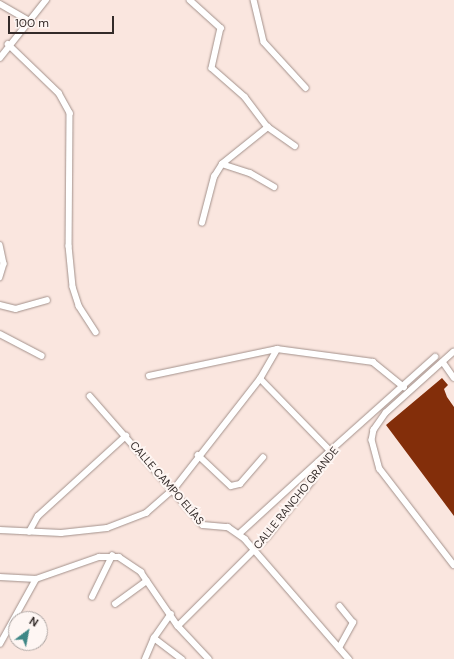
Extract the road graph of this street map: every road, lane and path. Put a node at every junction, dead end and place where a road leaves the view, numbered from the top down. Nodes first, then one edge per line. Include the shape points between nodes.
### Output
1 (46, 0) edge
2 (190, 0) edge
3 (254, 0) edge
4 (0, 4) edge
5 (28, 20) junction
6 (8, 44) junction
7 (0, 58) edge
8 (306, 88) dead end
9 (268, 127) junction
10 (295, 146) dead end
11 (222, 164) junction
12 (274, 187) dead end
13 (202, 223) dead end
14 (0, 245) edge
15 (0, 277) edge
16 (48, 300) dead end
17 (0, 305) edge
18 (96, 332) dead end
19 (0, 334) edge
20 (277, 349) junction
21 (454, 352) edge
22 (42, 356) dead end
23 (435, 357) dead end
24 (443, 362) junction
25 (149, 376) dead end
26 (454, 378) edge
27 (260, 379) junction
28 (404, 387) junction
29 (90, 396) dead end
30 (126, 436) junction
31 (330, 451) junction
32 (198, 455) junction
33 (263, 458) dead end
34 (174, 490) junction
35 (0, 530) edge
36 (29, 532) junction
37 (239, 534) junction
38 (254, 549) junction
39 (112, 556) junction
40 (454, 565) edge
41 (0, 577) edge
42 (36, 579) junction
43 (147, 581) junction
44 (92, 597) dead end
45 (115, 604) dead end
46 (340, 607) dead end
47 (171, 614) junction
48 (178, 626) junction
49 (154, 638) junction
50 (0, 644) edge
51 (339, 648) junction
52 (145, 659) edge
53 (182, 659) edge
54 (209, 659) edge
55 (349, 659) edge

1 - 5 street
2 - 9 street via 222,28 212,68 245,97
3 - 8 street via 264,42
4 - 5 street
5 - 6 street
6 - 7 street
6 - 18 street via 59,93 70,113 69,246 73,287 79,306
9 - 10 street
9 - 11 street
11 - 12 street via 250,173
11 - 13 street via 214,177
14 - 15 street via 4,264
16 - 17 street via 16,309
19 - 22 street
20 - 25 street
20 - 27 street
20 - 28 street via 373,362
21 - 24 street
23 - 28 street, CALLE RANCHO GRANDE
24 - 26 street
24 - 40 street via 386,413 374,430 372,440 380,469
27 - 31 street
27 - 32 street
28 - 31 street, CALLE RANCHO GRANDE
29 - 30 street, CALLE CAMPO ELÍAS
30 - 34 street, CALLE CAMPO ELÍAS
30 - 36 street via 38,516
31 - 37 street
31 - 38 street, CALLE RANCHO GRANDE via 312,480
32 - 33 street via 231,486 240,484
32 - 34 street
34 - 36 street via 146,513 107,528
34 - 37 street, CALLE CAMPO ELÍAS via 203,525 228,527
35 - 36 street
37 - 38 street, CALLE CAMPO ELÍAS
38 - 48 street, CALLE RANCHO GRANDE
38 - 51 street, CALLE CAMPO ELÍAS
39 - 42 street via 87,560
39 - 43 street via 126,560
39 - 44 street
41 - 42 street
42 - 50 street
43 - 45 street
43 - 47 street
46 - 51 street via 353,623
47 - 48 street
47 - 49 street
48 - 54 street
49 - 52 street
49 - 53 street
51 - 55 street, CALLE CAMPO ELÍAS

